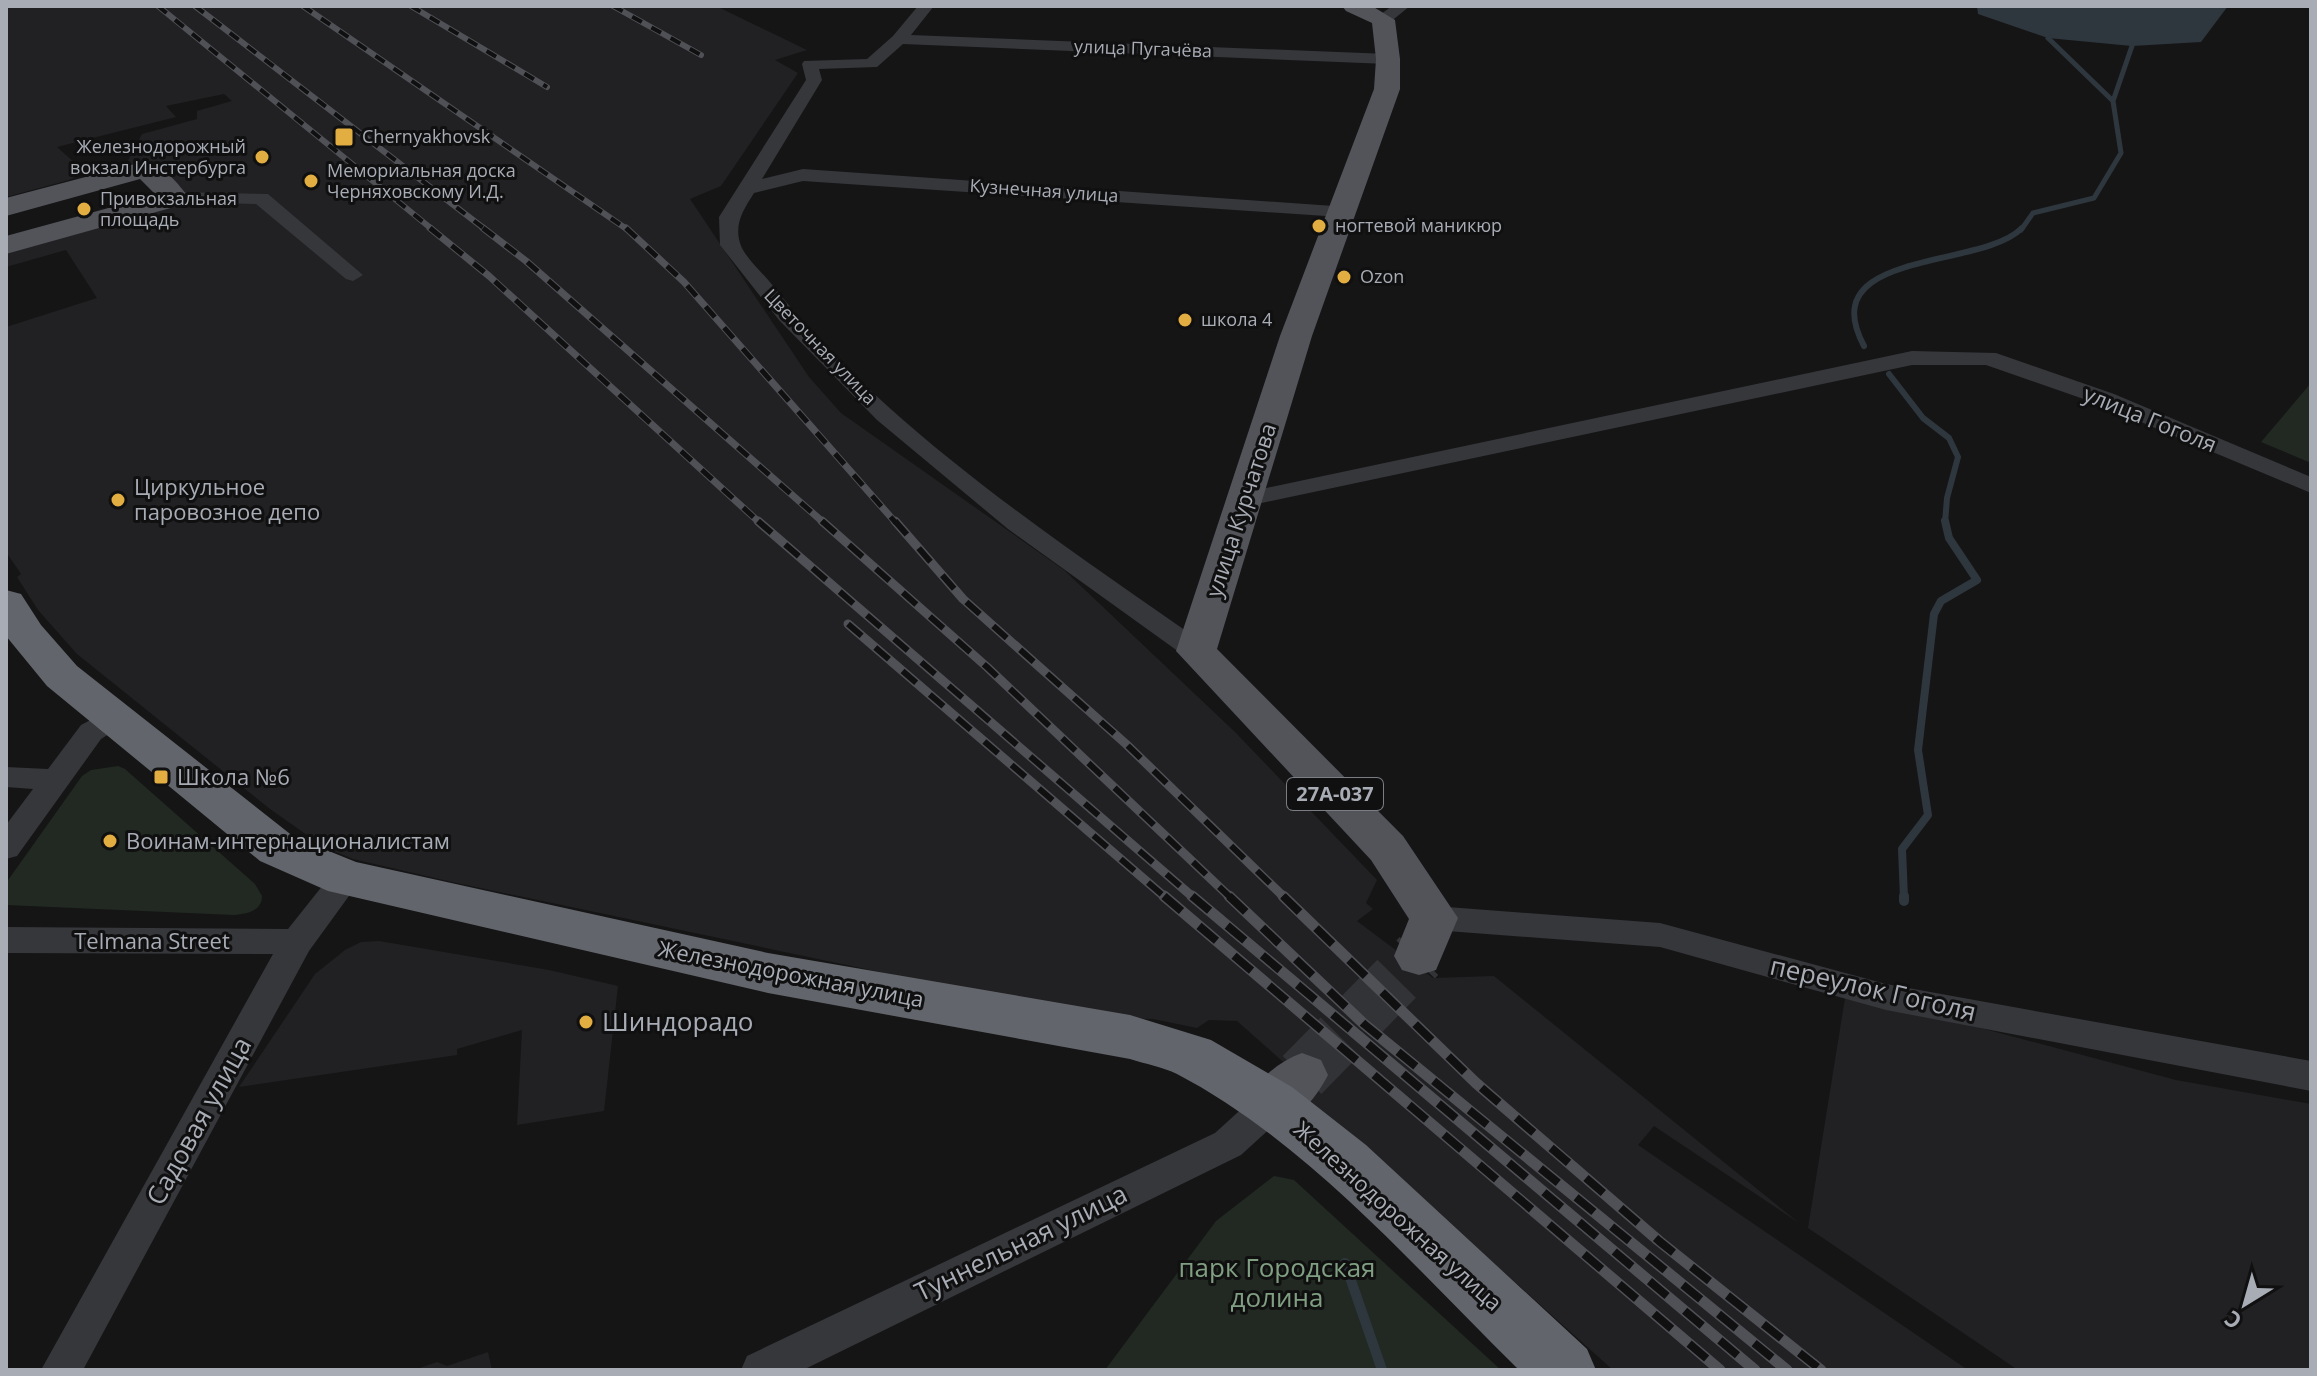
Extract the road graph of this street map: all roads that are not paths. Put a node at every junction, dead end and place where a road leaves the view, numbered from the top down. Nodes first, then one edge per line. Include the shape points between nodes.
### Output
1 (926, 6) edge
2 (1354, 6) edge
3 (1392, 13) edge
4 (899, 39) junction
5 (1388, 59) junction
6 (749, 188) junction
7 (175, 198) junction
8 (6, 207) edge
9 (1341, 211) junction
10 (6, 245) edge
11 (353, 275) dead end
12 (2311, 486) edge
13 (1243, 500) junction
14 (6, 603) edge
15 (1196, 651) junction
16 (113, 718) junction
17 (6, 777) edge
18 (53, 780) junction
19 (6, 848) edge
20 (346, 878) junction
21 (1427, 937) joint
22 (6, 940) edge
23 (297, 942) junction
24 (2311, 1076) edge
25 (1287, 1089) junction
26 (61, 1370) edge
27 (761, 1370) edge
28 (1564, 1370) edge

1 - 4 street, Цветочная улица
2 - 3 main road, улица Курчатова
3 - 5 main road, улица Курчатова
4 - 5 street, улица Пугачёва
4 - 6 street, Цветочная улица via 871,64 810,64 814,80
5 - 9 main road, улица Курчатова via 1387,89
6 - 9 street, Кузнечная улица via 803,175
6 - 15 street, Цветочная улица via 729,217 730,245 786,316 885,415 1017,524
7 - 8 main road via 146,169
7 - 10 main road
7 - 11 street via 261,198
9 - 13 main road, улица Курчатова
12 - 13 street, улица Гоголя via 2106,399 1988,358 1912,358
13 - 15 main road, улица Курчатова
14 - 16 highway, Железнодорожная улица via 62,676
15 - 21 main road, 27А-037 via 1387,848
16 - 18 street via 91,732
16 - 20 highway, Железнодорожная улица via 277,849
17 - 18 street
18 - 19 street
20 - 23 street, Садовая улица
20 - 25 highway, Железнодорожная улица via 768,973 1130,1037
21 - 24 street, переулок Гоголя via 1660,935 1886,997
22 - 23 street, Telmana Street
23 - 26 street, Садовая улица
25 - 27 street, Туннельная улица via 1228,1144
25 - 28 highway, Железнодорожная улица via 1346,1163

